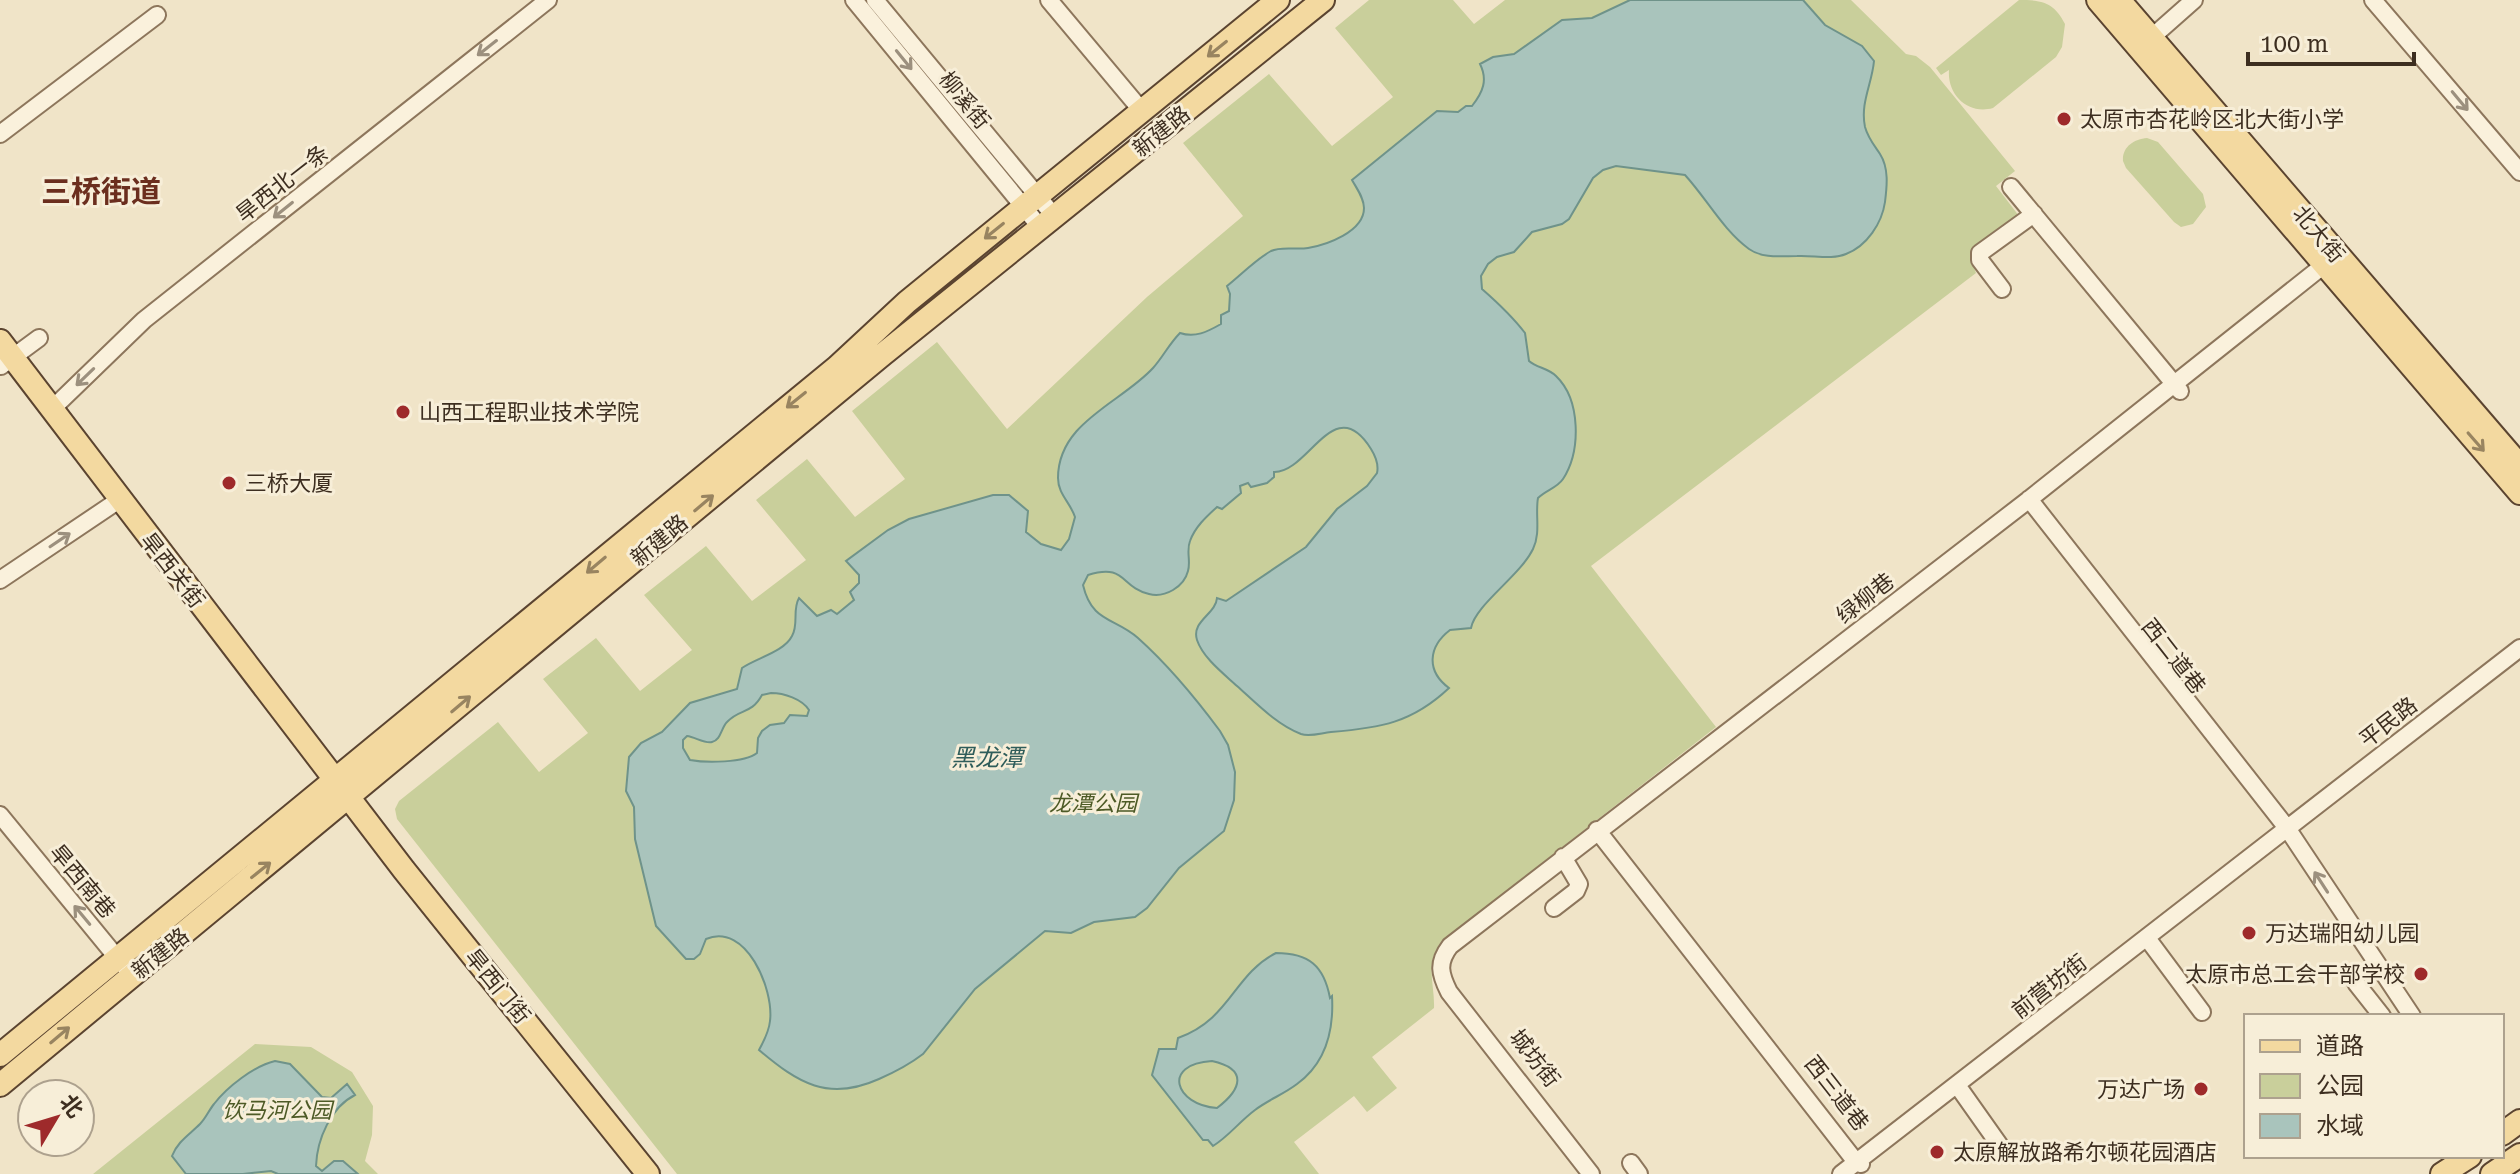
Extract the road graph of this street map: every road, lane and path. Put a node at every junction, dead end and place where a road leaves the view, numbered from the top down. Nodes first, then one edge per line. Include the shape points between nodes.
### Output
1 (548, 0) edge
2 (854, 0) edge
3 (875, 0) edge
4 (1049, 0) edge
5 (1278, 0) edge
6 (1323, 0) edge
7 (2098, 0) edge
8 (2119, 0) edge
9 (2194, 0) edge
10 (2373, 0) edge
11 (157, 15) dead end
12 (2151, 38) junction
13 (1142, 111) junction
14 (0, 134) edge
15 (2520, 172) edge
16 (2011, 187) dead end
17 (1031, 202) junction
18 (2034, 214) junction
19 (1048, 223) junction
20 (2327, 268) junction
21 (2002, 289) dead end
22 (39, 338) dead end
23 (3, 357) edge
24 (2177, 388) junction
25 (51, 410) junction
26 (2520, 466) edge
27 (2520, 493) edge
28 (2030, 503) junction
29 (113, 504) junction
30 (0, 580) edge
31 (2520, 648) edge
32 (2520, 656) edge
33 (336, 794) junction
34 (0, 815) edge
35 (2287, 831) junction
36 (1602, 832) junction
37 (1565, 861) junction
38 (1554, 908) dead end
39 (2148, 940) junction
40 (1444, 966) junction
41 (125, 967) junction
42 (2356, 983) dead end
43 (2202, 1012) dead end
44 (2380, 1014) edge
45 (2411, 1014) edge
46 (0, 1055) edge
47 (0, 1085) edge
48 (1958, 1087) junction
49 (2520, 1121) edge
50 (2003, 1150) dead end
51 (2512, 1154) edge
52 (2453, 1158) edge
53 (2467, 1158) edge
54 (1856, 1165) edge
55 (630, 1174) edge
56 (648, 1174) edge
57 (1591, 1174) edge
58 (1598, 1174) edge
59 (1841, 1174) edge
60 (2435, 1174) edge
61 (2442, 1174) edge
62 (2476, 1174) edge
63 (2492, 1174) edge

1 -> 25 street, 旱西北一条 via 144,320
2 -> 17 street, 柳溪街
3 - 17 street, 柳溪街
4 - 13 street
5 -> 13 main road, 新建路
6 - 19 main road, 新建路
7 - 20 main road
8 - 12 main road, 北大街
9 - 12 street
10 -> 15 street
11 - 14 street
12 - 26 main road, 北大街
13 - 17 main road, 新建路
16 - 18 street
17 - 19 street, 柳溪街
17 -> 33 main road, 新建路 via 907,302
18 - 21 street via 1980,253
18 - 24 street
33 -> 19 main road, 新建路
20 - 24 street, 绿柳巷
20 -> 27 main road
22 - 23 street
23 - 25 main road, 旱西关街
23 - 29 main road, 旱西关街
24 - 28 street, 绿柳巷
25 - 29 main road, 旱西关街
28 - 35 street, 西二道巷
28 - 36 street, 绿柳巷
30 -> 29 street
29 - 33 main road, 旱西关街
31 - 35 street, 平民路
32 - 35 street, 平民路
33 - 41 main road, 新建路
33 - 55 main road, 旱西门街
33 - 56 main road, 旱西门街
41 -> 34 street, 旱西南巷
35 - 39 street, 前营坊街
45 -> 35 street, 西二道巷
36 - 37 street, 绿柳巷
36 - 54 street, 西三道巷
37 - 38 street via 1579,884
37 - 40 street, 绿柳巷
39 - 43 street
39 - 48 street, 前营坊街
40 - 57 street, 城坊街 via 1441,977 1460,1007
40 - 58 street, 城坊街 via 1464,1003
41 - 46 main road, 新建路
47 -> 41 main road, 新建路
42 - 44 street
48 - 50 street
48 - 54 street, 前营坊街
49 - 51 main road
51 - 62 main road
51 - 63 main road
52 - 60 main road
53 - 61 main road
54 - 59 street, 前营坊街

